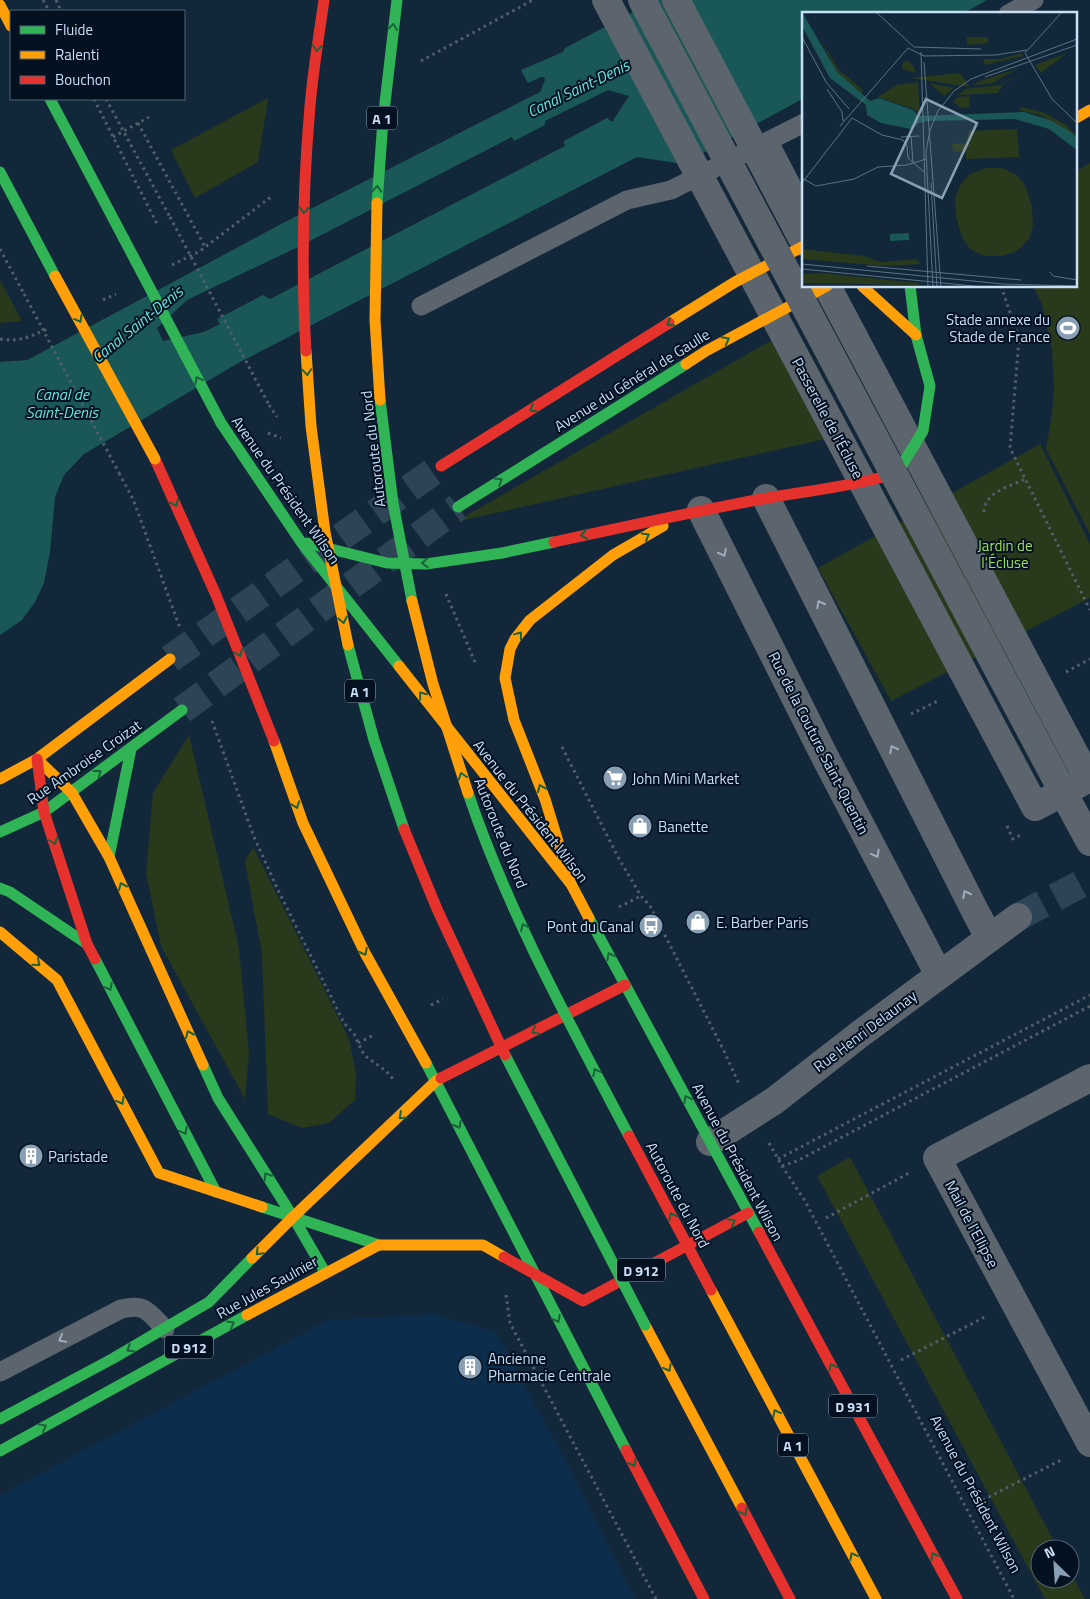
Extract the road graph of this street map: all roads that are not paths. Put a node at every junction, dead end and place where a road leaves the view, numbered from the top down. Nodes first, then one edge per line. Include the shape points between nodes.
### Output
1 (324, 0) edge
2 (397, 0) edge
3 (606, 0) edge
4 (642, 0) edge
5 (676, 0) edge
6 (1034, 0) edge
7 (0, 5) edge
8 (1012, 12) edge
9 (10, 24) edge
10 (51, 100) edge
11 (1090, 110) edge
12 (1078, 117) edge
13 (802, 124) edge
14 (769, 142) junction
15 (0, 172) edge
16 (802, 205) edge
17 (802, 238) edge
18 (802, 247) edge
19 (823, 288) edge
20 (828, 288) edge
21 (864, 288) edge
22 (910, 288) edge
23 (421, 306) dead end
24 (916, 335) junction
25 (441, 466) tunnel mouth
26 (766, 498) junction
27 (458, 507) tunnel mouth
28 (692, 512) junction
29 (301, 542) junction
30 (170, 659) tunnel mouth
31 (182, 710) tunnel mouth
32 (131, 749) junction
33 (37, 759) junction
34 (0, 780) edge
35 (1063, 792) junction
36 (72, 793) junction
37 (44, 812) junction
38 (0, 832) edge
39 (1090, 842) edge
40 (109, 856) junction
41 (572, 884) junction
42 (0, 888) edge
43 (1018, 917) tunnel mouth
44 (0, 932) edge
45 (989, 937) junction
46 (87, 944) junction
47 (939, 975) junction
48 (626, 985) junction
49 (1090, 1078) edge
50 (436, 1082) junction
51 (710, 1142) junction
52 (216, 1192) junction
53 (748, 1213) junction
54 (293, 1217) junction
55 (379, 1245) junction
56 (325, 1272) junction
57 (535, 1276) junction
58 (165, 1328) junction
59 (0, 1372) edge
60 (0, 1419) edge
61 (1090, 1443) edge
62 (0, 1451) edge
63 (704, 1599) edge
64 (790, 1599) edge
65 (876, 1599) edge
66 (957, 1599) edge

1 -> 64 main road, A 1, bridge via 306,165 304,317 322,507 335,586 367,719 408,842 487,1020
65 -> 2 main road, Autoroute du Nord / A 1, bridge via 584,1051 512,902 474,811 440,709 399,537 375,321 378,167
3 - 35 street, Passerelle de l'Écluse via 1035,807
4 - 35 street, bridge
5 - 17 street
6 - 8 lane
7 - 9 main road
29 -> 10 main road, Avenue du Président Wilson, bridge via 221,423
11 - 12 main road
13 - 14 lane
14 - 16 lane
14 - 23 lane via 671,190 627,200
15 -> 50 main road, bridge via 155,459 216,595 303,823 365,954
18 -> 25 main road, Avenue du Général de Gaulle via 735,282
27 -> 19 main road, Avenue du Général de Gaulle via 706,351
20 - 35 street, Passerelle de l'Écluse via 1088,779
21 - 24 main road
22 - 24 main road
24 - 26 main road via 930,386 923,431 897,473 855,485
26 - 28 main road
45 -> 26 street
28 -> 29 main road via 502,553 426,564 387,563
41 -> 28 main road via 545,799 514,720 505,678 510,650 530,620 614,555
28 -> 47 street, Rue de la Couture Saint-Quentin
41 -> 29 main road, Avenue du Président Wilson
30 - 33 main road, Rue Ambroise Croizat
31 - 32 main road, Rue Ambroise Croizat
36 -> 32 main road, Rue Ambroise Croizat
32 - 40 main road
33 - 34 main road, Rue Ambroise Croizat
33 - 36 main road
33 - 37 main road
35 - 39 street
36 - 37 main road, Rue Ambroise Croizat
36 - 40 main road
37 - 38 main road, Rue Ambroise Croizat
37 -> 46 main road
54 -> 40 main road via 218,1098
48 -> 41 main road, Avenue du Président Wilson
42 - 46 main road
43 - 45 street, Rue Henri Delaunay
44 -> 52 main road via 57,980 159,1173
45 - 47 street, Rue Henri Delaunay
46 -> 52 main road
47 - 51 street, Rue Henri Delaunay via 774,1100
48 -> 50 main road, D 912
51 -> 48 main road, Avenue du Président Wilson
49 - 61 street, Mail de l'Ellipse via 937,1158
50 -> 54 main road, Rue Jules Saulnier / D 912
50 -> 57 main road
51 - 53 main road, Avenue du Président Wilson
52 - 54 main road
57 -> 53 main road, D 912 via 583,1301
66 -> 53 main road, Avenue du Président Wilson / D 931
54 - 55 main road
54 - 56 main road
54 -> 58 main road, Rue Jules Saulnier / D 912 via 209,1302
55 - 56 main road, Rue Jules Saulnier / D 912
55 - 57 main road, Rue Jules Saulnier / D 912 via 483,1245
62 -> 56 main road, Rue Jules Saulnier / D 912
57 -> 63 main road
58 -> 59 lane via 145,1309 134,1306 121,1309
58 -> 60 main road, Rue Jules Saulnier / D 912

